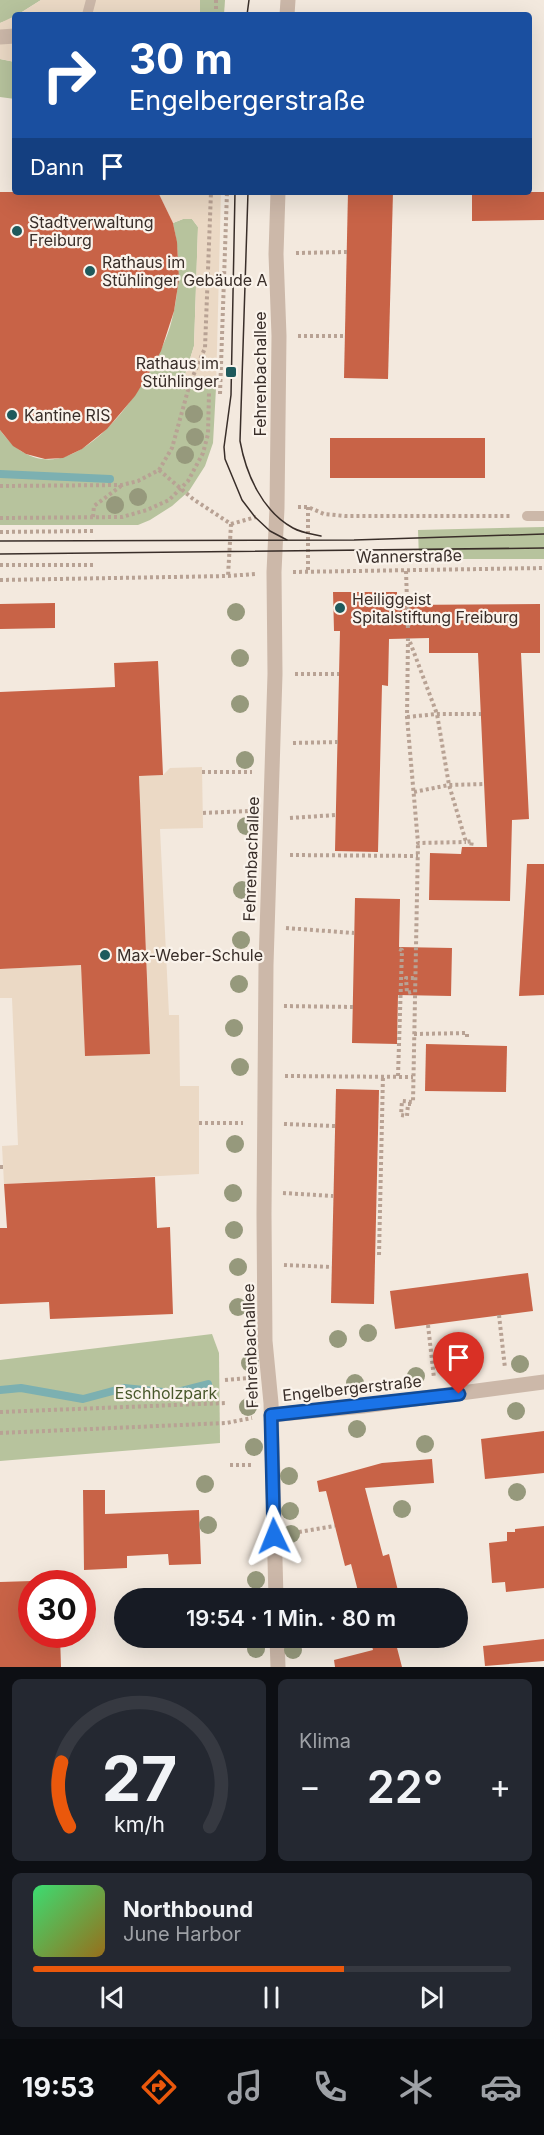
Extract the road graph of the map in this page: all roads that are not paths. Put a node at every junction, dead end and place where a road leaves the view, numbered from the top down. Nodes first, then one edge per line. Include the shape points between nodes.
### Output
1 (278, 195) edge
2 (527, 516) road end
3 (544, 516) edge
4 (544, 1382) edge
5 (271, 1415) junction
6 (276, 1588) edge
7 (277, 1648) edge
8 (278, 1667) edge

1 - 5 street, Fehrenbachallee via 275,674 264,1193 265,1341
2 - 3 lane
4 - 5 street, Engelbergerstraße
5 - 6 street, Fehrenbachallee
7 - 8 street

